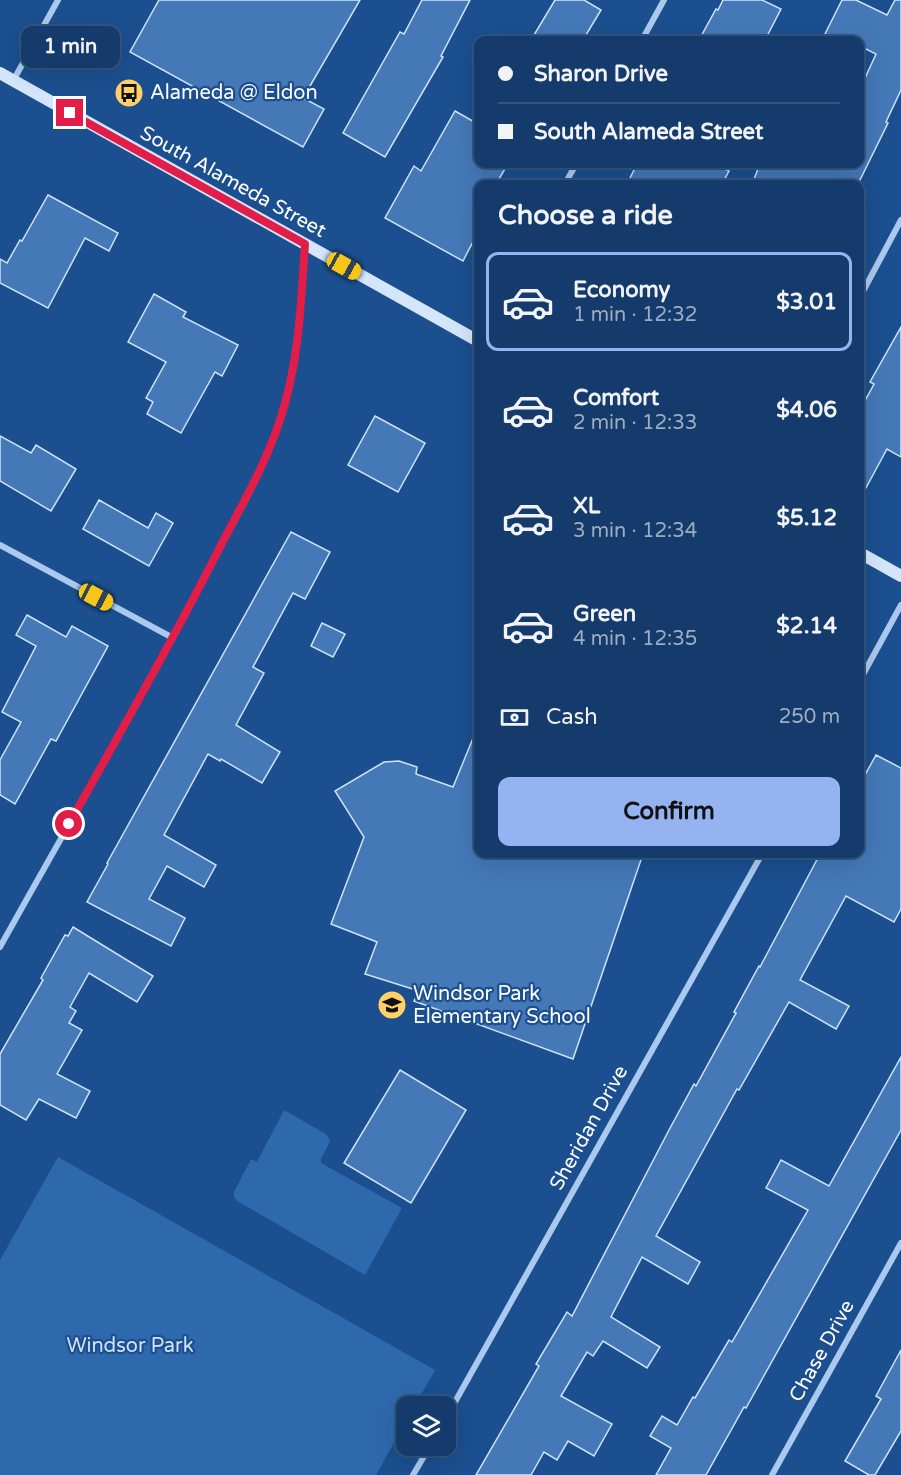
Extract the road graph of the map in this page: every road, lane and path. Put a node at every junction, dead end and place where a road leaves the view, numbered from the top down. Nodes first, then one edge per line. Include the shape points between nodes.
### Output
1 (58, 0) edge
2 (664, 0) edge
3 (644, 36) edge
4 (0, 73) edge
5 (13, 81) junction
6 (901, 220) edge
7 (305, 244) junction
8 (864, 289) edge
9 (474, 339) edge
10 (0, 545) edge
11 (864, 555) edge
12 (901, 576) edge
13 (901, 605) edge
14 (173, 638) junction
15 (864, 673) edge
16 (760, 858) edge
17 (0, 947) edge
18 (901, 1242) edge
19 (456, 1400) edge
20 (424, 1456) edge
21 (414, 1475) edge
22 (772, 1475) edge

1 - 5 street
2 - 3 street
4 - 5 main road, South Alameda Street
5 - 7 main road, South Alameda Street
6 - 8 street
7 - 9 main road, South Alameda Street
7 - 14 street via 300,318 281,419 265,461
10 - 14 street
11 - 12 main road
13 - 15 street
14 - 17 street
16 - 19 street, Sheridan Drive
18 - 22 street, Chase Drive
20 - 21 street

